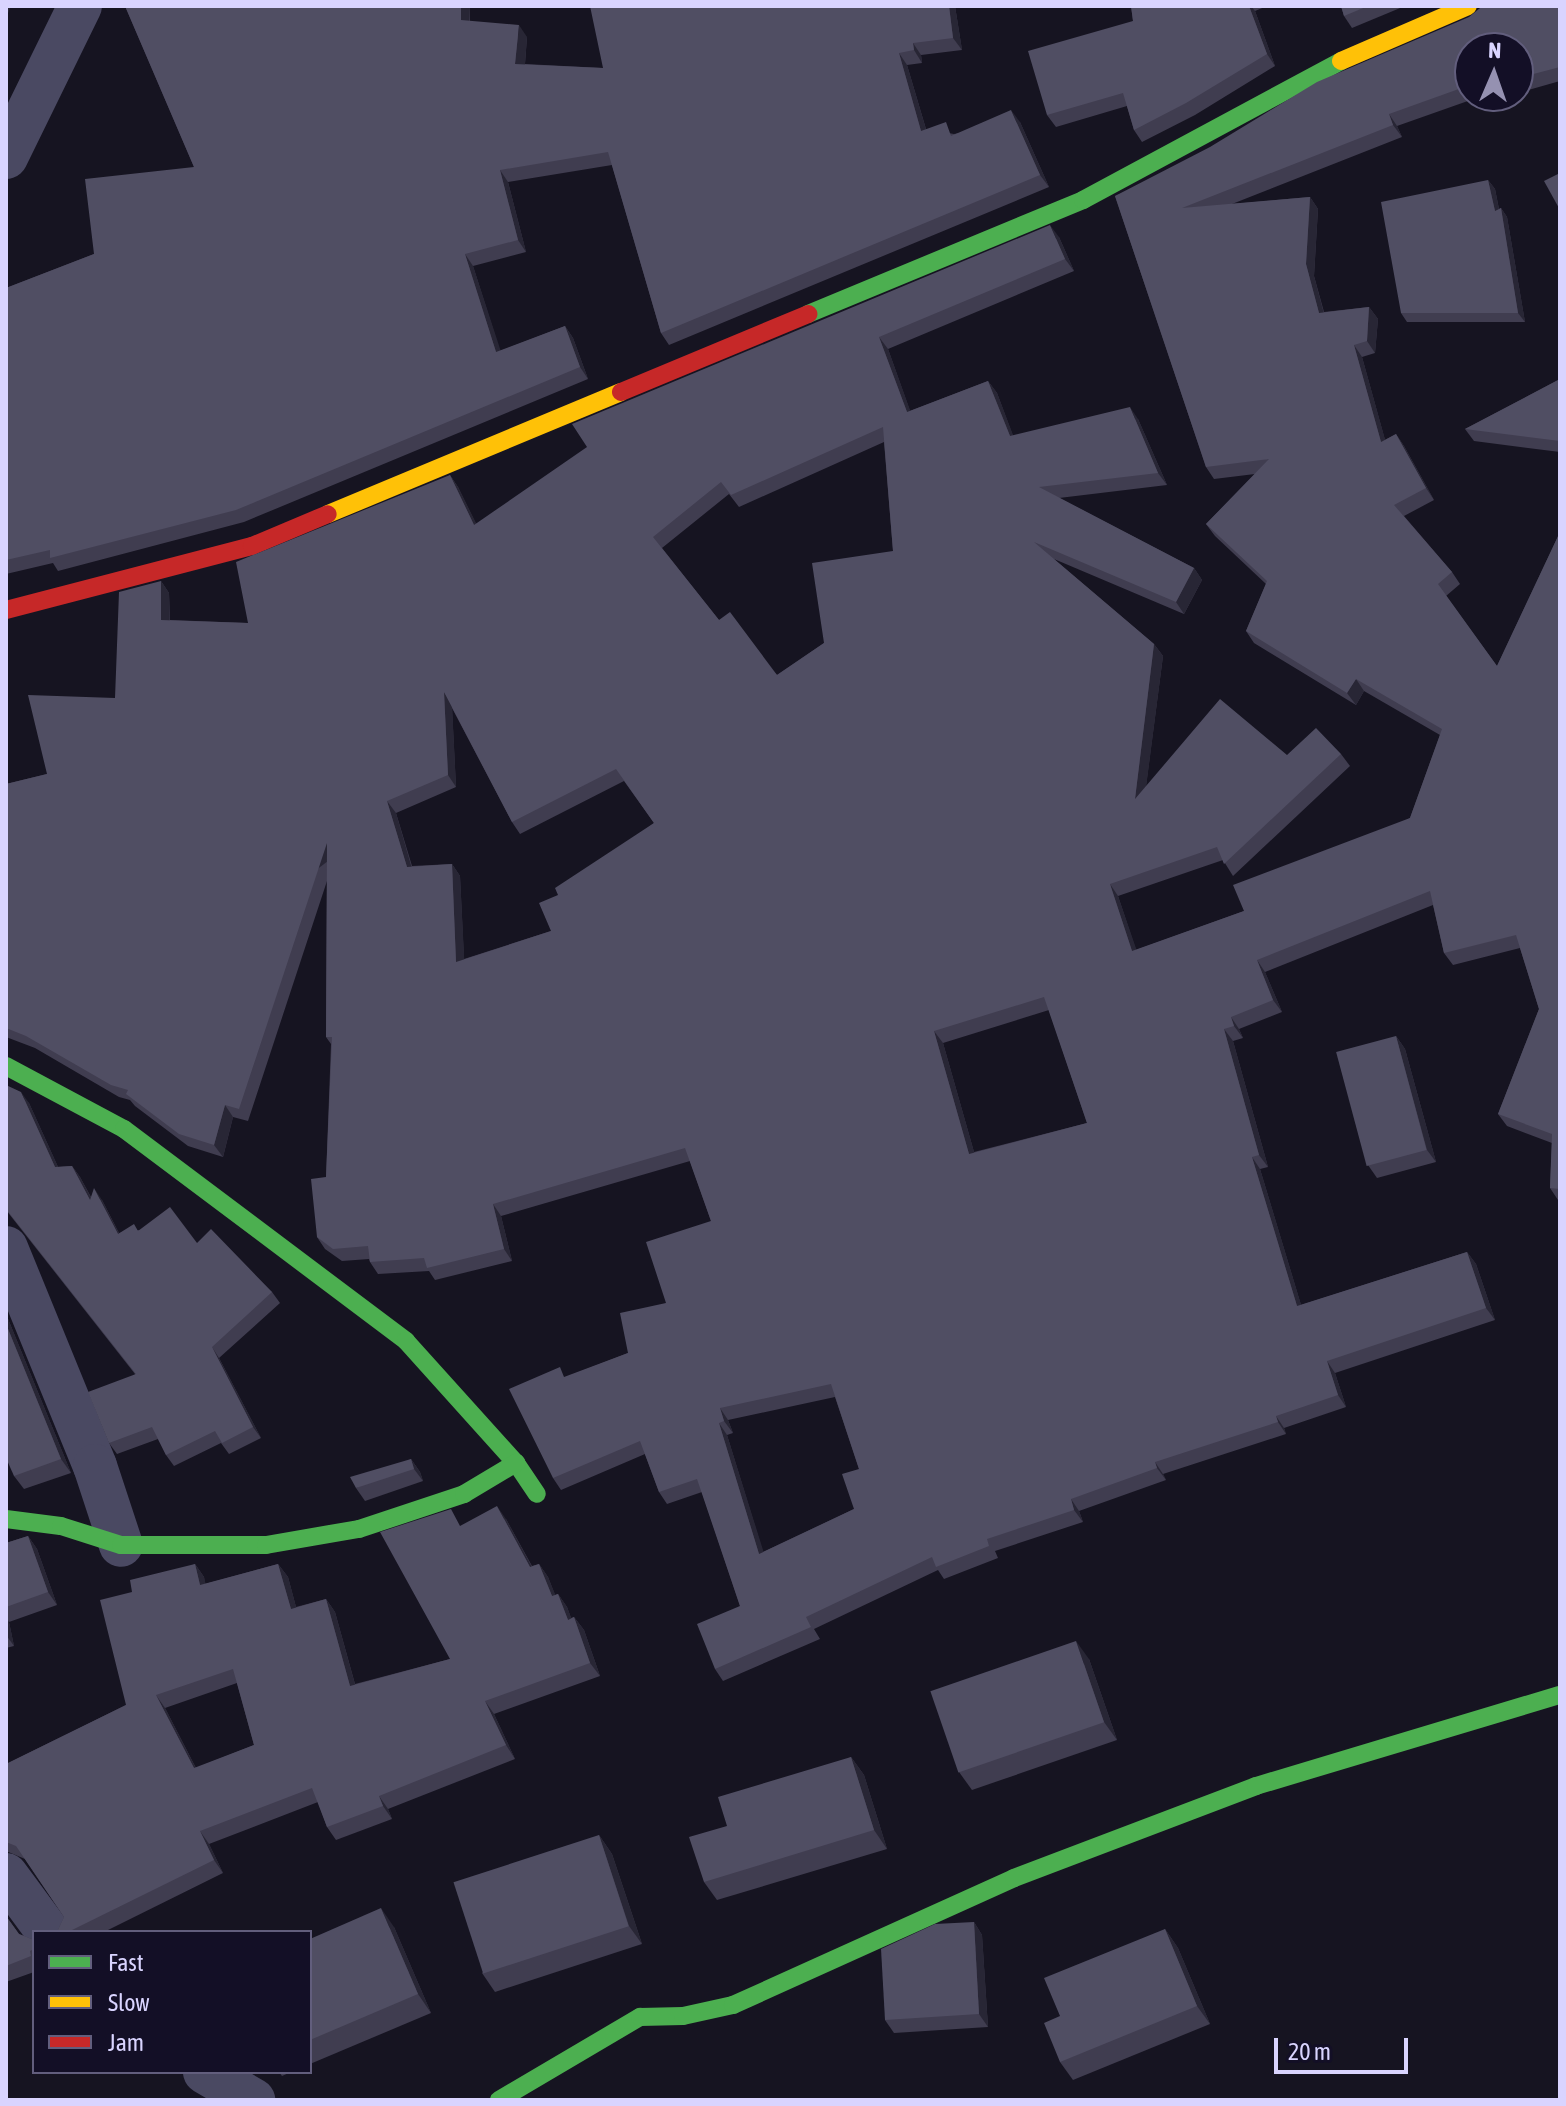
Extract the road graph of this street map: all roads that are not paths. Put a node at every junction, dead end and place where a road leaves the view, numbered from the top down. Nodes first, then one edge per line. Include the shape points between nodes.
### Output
1 (80, 6) edge
2 (1468, 6) edge
3 (6, 157) edge
4 (6, 610) edge
5 (6, 1066) edge
6 (6, 1248) edge
7 (516, 1463) junction
8 (537, 1494) dead end
9 (6, 1519) edge
10 (121, 1545) junction
11 (1560, 1695) edge
12 (6, 1875) edge
13 (47, 1930) edge
14 (208, 2074) edge
15 (253, 2100) edge
16 (499, 2100) edge

1 - 3 street
2 - 4 street via 1314,72 1207,137 1083,200 252,546
5 - 7 street via 124,1129 406,1341
6 - 10 street via 95,1466
7 - 8 street
7 - 10 street via 464,1494 359,1529 266,1545
9 - 10 street via 61,1526
11 - 16 street via 1256,1786 1014,1878 733,2005 683,2016 640,2017
12 - 13 street
14 - 15 street

